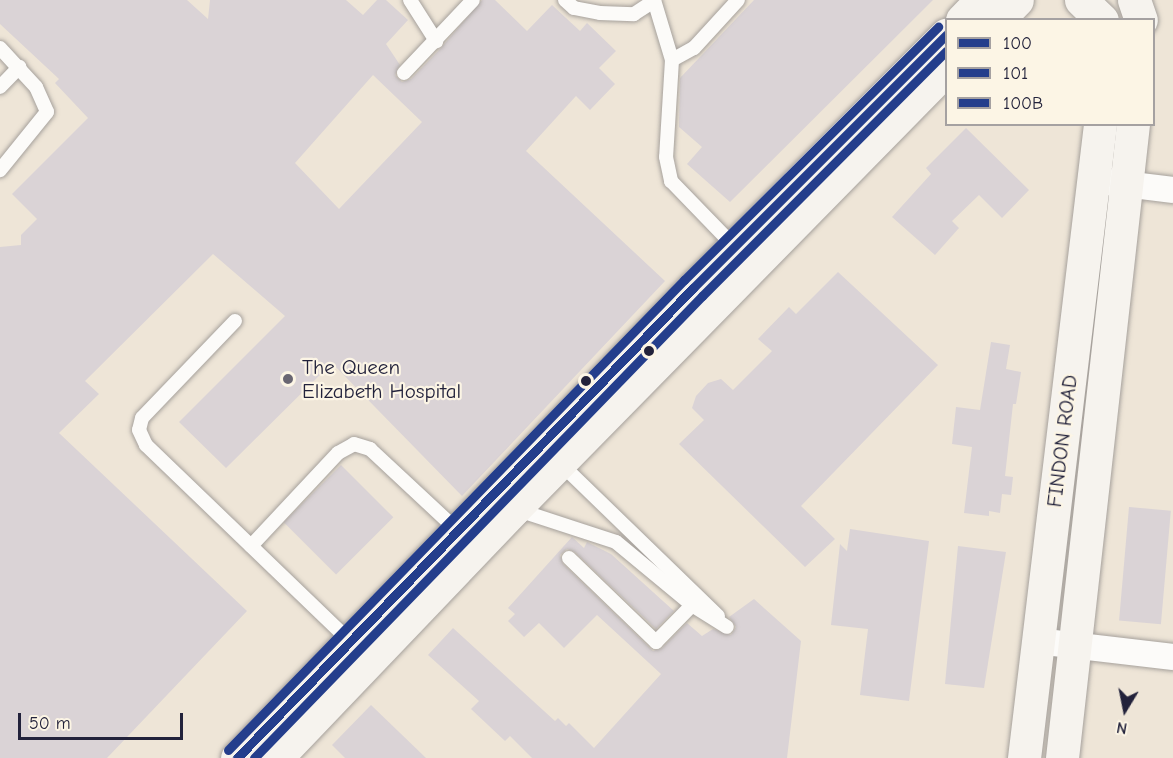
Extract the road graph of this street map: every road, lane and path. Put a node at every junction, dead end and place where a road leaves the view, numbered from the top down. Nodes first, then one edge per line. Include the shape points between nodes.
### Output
1 (410, 0) edge
2 (473, 0) edge
3 (565, 0) edge
4 (654, 0) edge
5 (738, 0) edge
6 (981, 0) edge
7 (1017, 0) edge
8 (1082, 0) edge
9 (1102, 0) edge
10 (1134, 0) edge
11 (1153, 0) edge
12 (964, 18) edge
13 (999, 18) edge
14 (1102, 18) edge
15 (1104, 18) edge
16 (1140, 18) edge
17 (1148, 18) edge
18 (945, 35) edge
19 (436, 41) junction
20 (0, 48) edge
21 (672, 60) junction
22 (19, 67) junction
23 (945, 70) edge
24 (405, 73) dead end
25 (0, 87) edge
26 (1100, 126) edge
27 (1132, 126) edge
28 (0, 171) edge
29 (1110, 182) junction
30 (1173, 189) edge
31 (744, 257) junction
32 (235, 321) dead end
33 (560, 463) junction
34 (514, 509) junction
35 (458, 530) junction
36 (251, 546) junction
37 (569, 558) dead end
38 (697, 601) junction
39 (1037, 641) junction
40 (1075, 646) junction
41 (357, 652) junction
42 (1173, 657) edge
43 (237, 758) edge
44 (276, 758) edge
45 (1024, 758) edge
46 (1062, 758) edge

1 - 19 lane
2 - 19 lane
3 - 4 lane via 574,8 634,14
4 - 21 lane
5 - 21 lane via 694,48
6 - 12 main road
7 - 13 main road
8 - 14 main road
9 - 15 main road
10 - 16 main road
11 - 17 main road
18 - 31 main road
19 - 24 lane
20 - 22 lane
21 - 31 lane via 666,157 671,181
22 - 25 lane
22 - 28 lane via 36,87 47,112
23 - 31 main road
26 - 29 main road, FINDON ROAD
27 - 29 main road, FINDON ROAD
29 - 30 street
29 - 39 main road, FINDON ROAD
29 - 40 main road, FINDON ROAD
31 - 33 main road
31 - 35 main road
32 - 36 lane via 142,418 139,430 146,445
33 - 34 main road
33 - 38 lane
34 - 38 lane via 616,542
34 - 41 main road
35 - 36 lane via 370,449 354,444 338,453
35 - 41 main road
36 - 41 lane
37 - 38 lane via 656,642
39 - 40 street
39 - 45 main road, FINDON ROAD
40 - 42 street
40 - 46 main road, FINDON ROAD
41 - 43 main road
41 - 44 main road

